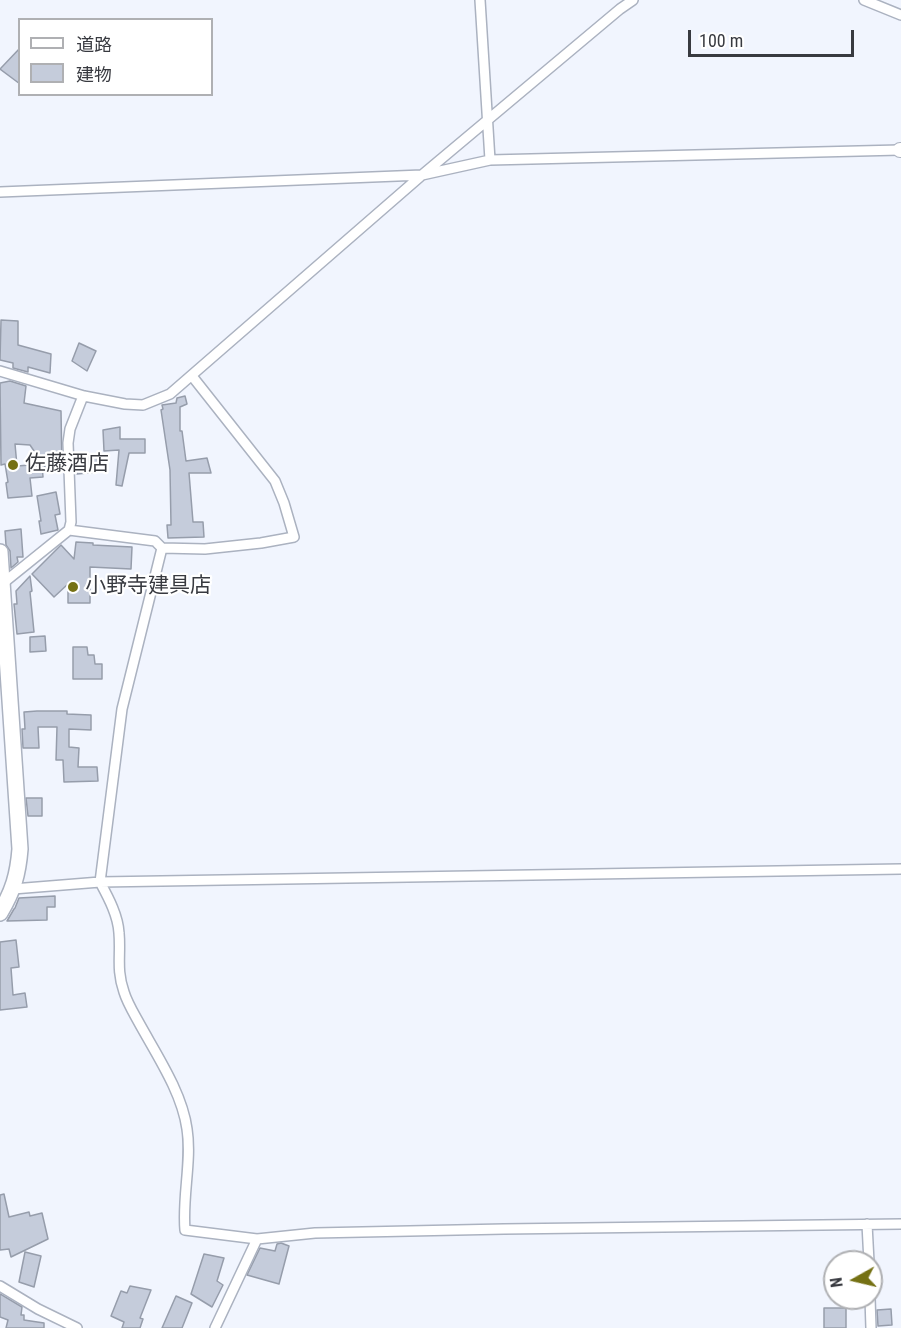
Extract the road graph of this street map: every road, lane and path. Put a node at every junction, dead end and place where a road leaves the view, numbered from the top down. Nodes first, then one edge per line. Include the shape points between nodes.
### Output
1 (480, 0) edge
2 (633, 0) edge
3 (864, 0) edge
4 (901, 15) edge
5 (488, 118) junction
6 (901, 150) edge
7 (490, 160) junction
8 (422, 175) junction
9 (0, 192) edge
10 (0, 371) edge
11 (192, 376) junction
12 (83, 396) junction
13 (69, 530) junction
14 (162, 548) junction
15 (0, 552) edge
16 (2, 589) edge
17 (901, 869) edge
18 (100, 882) junction
19 (13, 889) junction
20 (0, 913) edge
21 (867, 1224) junction
22 (901, 1224) edge
23 (257, 1239) junction
24 (868, 1250) edge
25 (0, 1286) edge
26 (870, 1310) edge
27 (77, 1328) edge
28 (215, 1328) edge
29 (871, 1328) edge

1 - 5 street
2 - 5 street
3 - 4 street
5 - 7 street
5 - 8 street
6 - 7 street
7 - 8 street
8 - 9 street
8 - 11 street
10 - 12 street
11 - 12 street via 170,394 143,405
11 - 14 street via 275,481 294,537 205,549
12 - 13 street via 68,443
13 - 14 street via 154,542
13 - 16 street
14 - 18 street via 122,709
15 - 16 main road
16 - 19 main road via 20,835
17 - 18 street
18 - 19 street
18 - 23 street via 116,917 119,976 124,995 173,1085 187,1129 185,1230
19 - 20 main road
21 - 22 street
21 - 23 street via 339,1232
21 - 24 street
23 - 28 street
25 - 27 street
26 - 29 street

